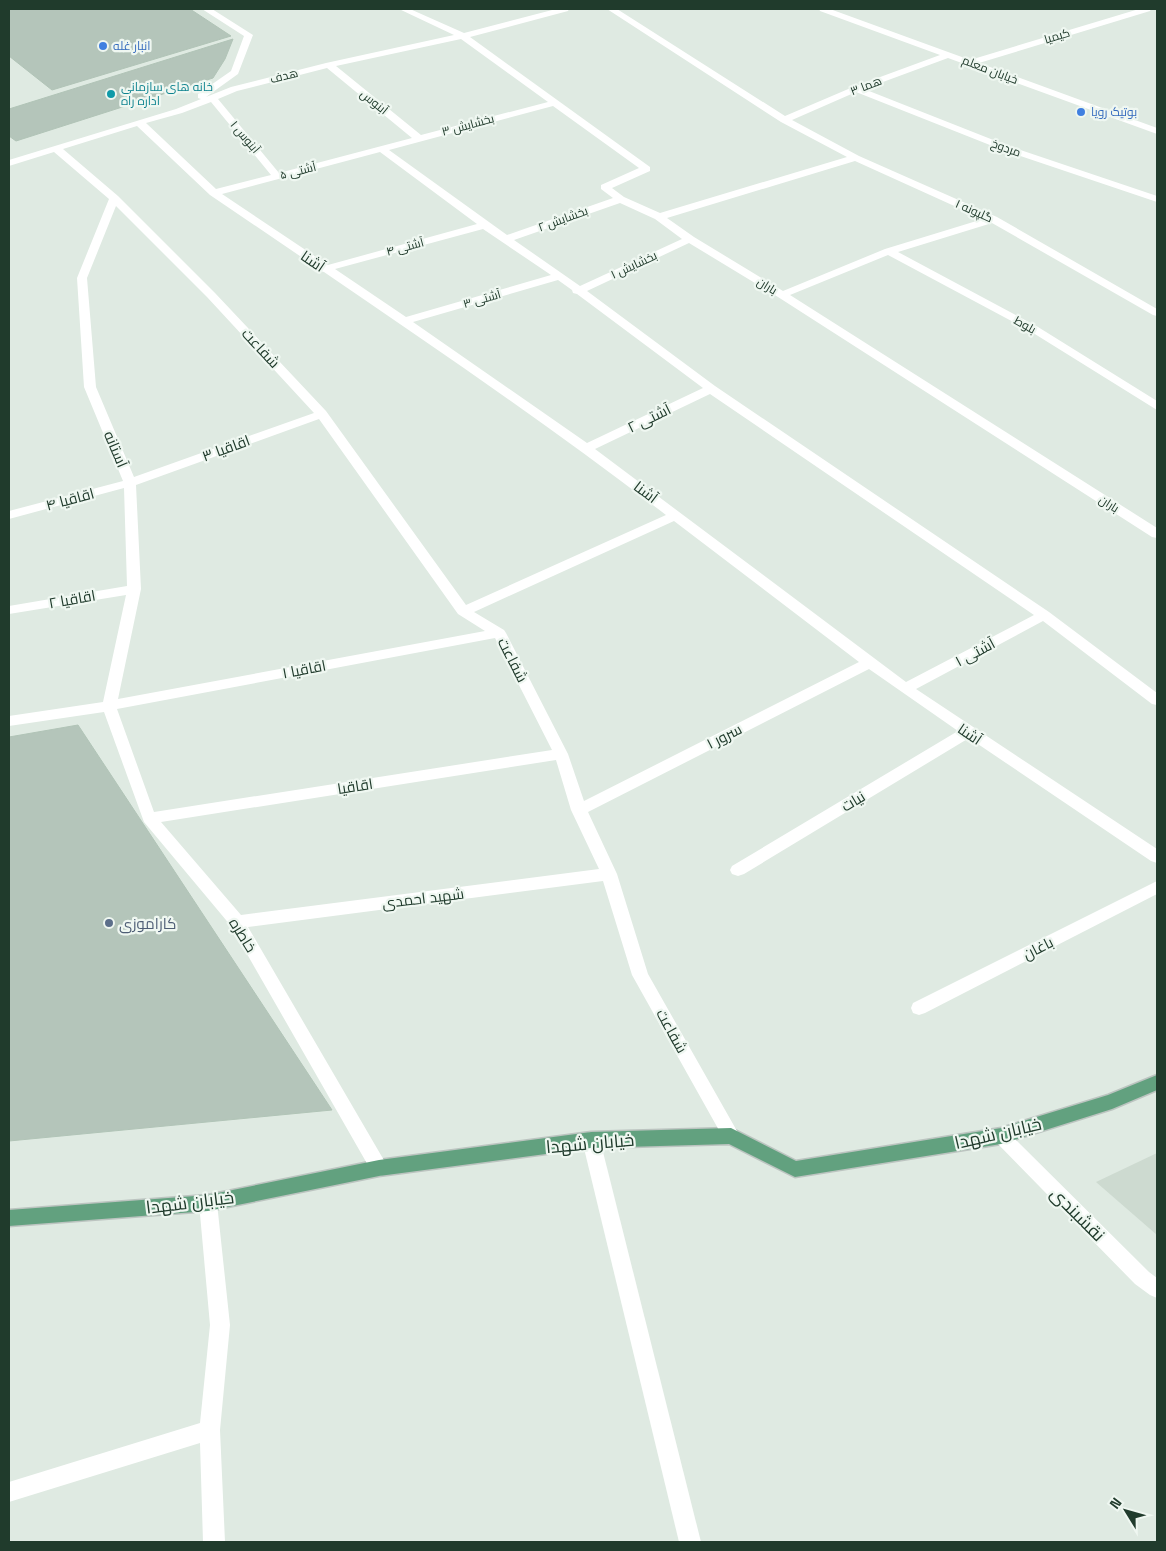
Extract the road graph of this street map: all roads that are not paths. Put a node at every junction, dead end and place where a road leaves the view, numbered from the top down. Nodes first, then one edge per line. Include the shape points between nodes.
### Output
1 (206, 9) edge
2 (403, 9) edge
3 (565, 9) edge
4 (611, 9) edge
5 (823, 9) edge
6 (1147, 9) edge
7 (463, 36) junction
8 (950, 54) junction
9 (968, 62) junction
10 (329, 65) junction
11 (856, 89) junction
12 (213, 98) junction
13 (554, 103) junction
14 (179, 111) junction
15 (784, 120) junction
16 (139, 122) junction
17 (1155, 128) edge
18 (418, 138) junction
19 (57, 149) junction
20 (383, 150) junction
21 (856, 158) junction
22 (9, 163) edge
23 (277, 176) junction
24 (214, 193) junction
25 (114, 198) junction
26 (620, 198) junction
27 (1157, 199) edge
28 (659, 217) junction
29 (993, 219) junction
30 (485, 225) junction
31 (507, 239) junction
32 (690, 239) junction
33 (889, 251) junction
34 (324, 268) junction
35 (560, 276) junction
36 (577, 291) junction
37 (782, 295) junction
38 (1157, 312) edge
39 (404, 321) junction
40 (711, 389) junction
41 (1157, 406) edge
42 (322, 414) junction
43 (586, 448) junction
44 (130, 482) junction
45 (9, 515) edge
46 (677, 515) junction
47 (1157, 534) edge
48 (134, 589) junction
49 (9, 610) edge
50 (463, 611) junction
51 (1044, 615) junction
52 (499, 633) junction
53 (868, 663) junction
54 (905, 689) junction
55 (1157, 700) edge
56 (109, 706) junction
57 (9, 721) edge
58 (968, 732) junction
59 (561, 754) junction
60 (579, 810) junction
61 (149, 818) junction
62 (1157, 857) edge
63 (738, 870) dead end
64 (609, 874) junction
65 (1157, 887) edge
66 (237, 922) junction
67 (919, 1008) dead end
68 (1157, 1082) edge
69 (731, 1136) junction
70 (1001, 1136) junction
71 (591, 1140) junction
72 (379, 1168) junction
73 (208, 1203) junction
74 (9, 1218) edge
75 (1157, 1289) edge
76 (210, 1430) junction
77 (9, 1492) edge
78 (214, 1542) edge
79 (690, 1542) edge

1 - 14 street via 249,35 235,72
2 - 7 street
3 - 7 street, هدف
4 - 15 street, گلپونه ۱
5 - 8 street, خیابان معلم
6 - 9 street, کیمیا
7 - 10 street, هدف
7 - 13 street
8 - 9 street, خیابان معلم
8 - 11 street, هما ۳
9 - 17 street, خیابان معلم
10 - 12 street, هدف via 234,89
10 - 18 street, آبنوس
11 - 15 street, هما ۳
11 - 27 street, مردوخ via 1004,147
12 - 14 street, هدف
12 - 23 street, آبنوس ۱
13 - 18 street, بخشایش ۳
13 - 26 street via 646,169 605,187
14 - 16 street, هدف
15 - 21 street, گلپونه ۱
16 - 19 street, هدف
16 - 24 street, آشنا
18 - 20 street, بخشایش ۳
19 - 22 street, هدف
19 - 25 street, شفاعت
20 - 23 street, آشتی ۵
20 - 30 street
21 - 28 street
21 - 29 street, گلپونه ۱
23 - 24 street, آشتی ۵
24 - 34 street, آشنا
25 - 42 street, شفاعت via 211,295
25 - 44 street, آستانه via 82,278 90,388
26 - 28 street, باران
26 - 31 street, بخشایش ۲
28 - 32 street, باران
29 - 33 street
29 - 38 street, گلپونه ۱
30 - 31 street
30 - 34 street, آشتی ۴
31 - 35 street
32 - 36 street, بخشایش ۱
32 - 37 street, باران
33 - 37 street
33 - 41 street, بلوط via 1034,329
34 - 39 street, آشنا
35 - 36 street
35 - 39 street, آشتی ۳
36 - 40 street
37 - 47 street, باران
39 - 43 street, آشنا
40 - 43 street, آشتی ۲
40 - 51 street
42 - 44 street, اقاقیا ۳
42 - 50 street, شفاعت
43 - 46 street, آشنا
44 - 45 street, اقاقیا ۴
44 - 48 street, آستانه
46 - 50 street
46 - 53 street, آشنا
48 - 49 street, اقاقیا ۲
48 - 56 street, آستانه
50 - 52 street, شفاعت
51 - 54 street, آشتی ۱
51 - 55 street
52 - 56 street, اقاقیا ۱
52 - 59 street, شفاعت
53 - 54 street, آشنا
53 - 60 street, سرور ۱
54 - 58 street, آشنا
56 - 57 street, اقاقیا ۱
56 - 61 street, خاطره
58 - 62 street, آشنا
58 - 63 street, نیات
59 - 60 street, شفاعت
59 - 61 street, اقاقیا
60 - 64 street, شفاعت
61 - 66 street, خاطره
64 - 66 street, شهید احمدی
64 - 69 street, شفاعت via 640,975
65 - 67 street, باغان
66 - 72 street, خاطره
68 - 70 main road, خیابان شهدا via 1112,1101
69 - 70 main road, خیابان شهدا via 795,1169
69 - 71 main road, خیابان شهدا
70 - 75 street, نقشبندی via 1142,1278
71 - 72 main road, خیابان شهدا
71 - 79 street
72 - 73 main road, خیابان شهدا
73 - 74 main road, خیابان شهدا
73 - 76 street via 220,1325
76 - 77 street
76 - 78 street

